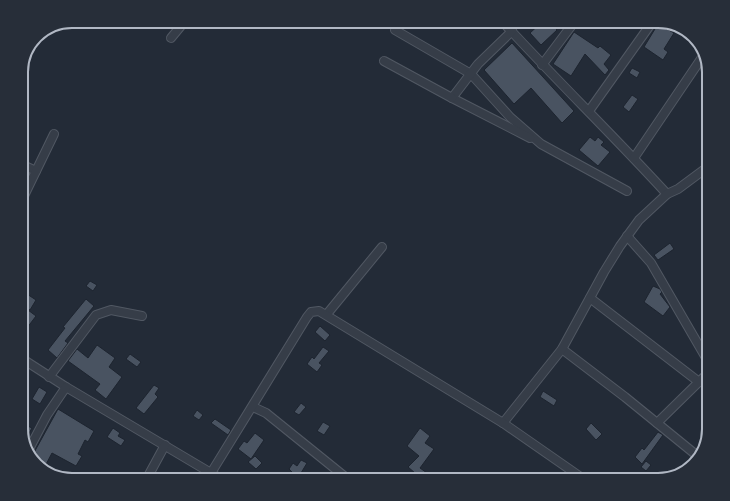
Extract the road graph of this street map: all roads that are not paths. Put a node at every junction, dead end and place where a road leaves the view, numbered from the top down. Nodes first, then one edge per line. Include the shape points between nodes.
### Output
1 (179, 28) edge
2 (509, 28) edge
3 (570, 28) edge
4 (647, 28) edge
5 (395, 30) dead end
6 (512, 31) junction
7 (171, 38) dead end
8 (700, 60) edge
9 (384, 61) dead end
10 (542, 65) junction
11 (471, 74) junction
12 (452, 98) junction
13 (589, 111) junction
14 (54, 134) dead end
15 (541, 144) junction
16 (634, 158) junction
17 (28, 167) edge
18 (36, 171) junction
19 (702, 171) edge
20 (28, 188) edge
21 (627, 191) dead end
22 (667, 194) junction
23 (627, 236) junction
24 (382, 247) dead end
25 (590, 298) junction
26 (327, 314) junction
27 (142, 316) dead end
28 (562, 349) junction
29 (702, 351) edge
30 (28, 363) edge
31 (49, 377) junction
32 (702, 379) edge
33 (699, 382) junction
34 (66, 387) junction
35 (253, 408) junction
36 (504, 423) junction
37 (657, 423) junction
38 (31, 445) edge
39 (165, 446) junction
40 (695, 454) edge
41 (150, 473) edge
42 (209, 473) edge
43 (217, 473) edge
44 (341, 473) edge
45 (575, 473) edge

1 - 7 street
2 - 6 street
3 - 10 street
4 - 13 street
5 - 11 street
6 - 10 street
6 - 11 street
8 - 16 street
9 - 12 street
10 - 13 street
11 - 12 street
11 - 15 street via 510,117
12 - 15 street
13 - 16 street
14 - 18 street
15 - 21 street
16 - 22 street
17 - 18 street
18 - 20 street
19 - 22 street
22 - 23 street via 639,220
23 - 25 street
23 - 29 street via 651,264
24 - 26 street
25 - 28 street
25 - 33 street
26 - 35 street via 315,311 307,317
26 - 36 street
27 - 31 street via 111,310 96,315
28 - 36 street
28 - 37 street
30 - 31 street
31 - 34 street
32 - 33 street
33 - 37 street
34 - 38 street
34 - 39 street
35 - 43 street
35 - 44 street via 266,413
36 - 45 street
37 - 40 street
39 - 41 street
39 - 42 street

